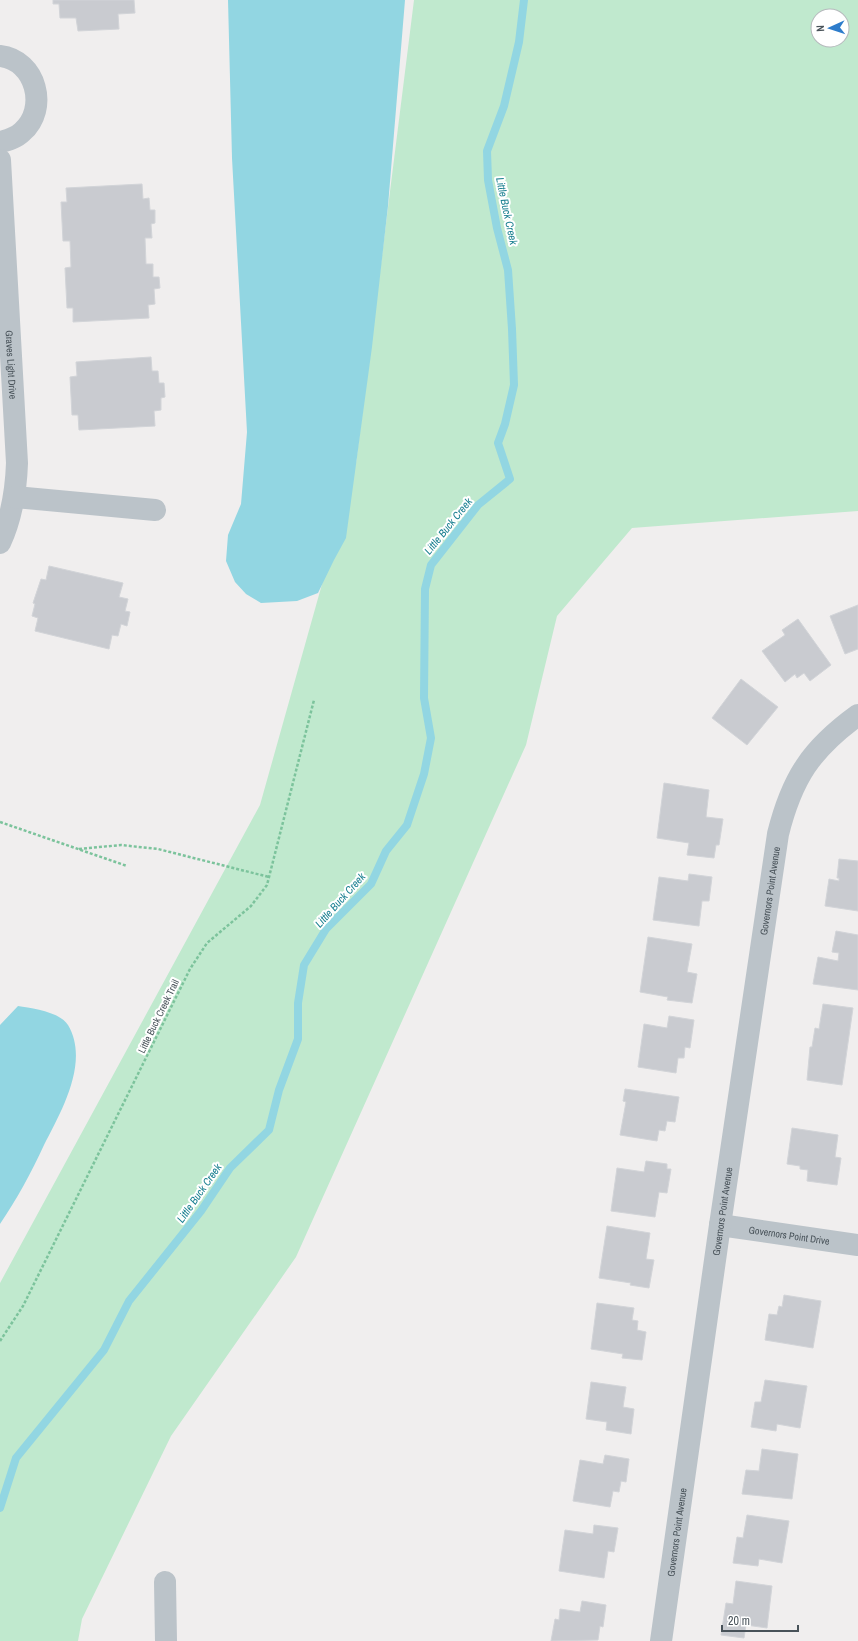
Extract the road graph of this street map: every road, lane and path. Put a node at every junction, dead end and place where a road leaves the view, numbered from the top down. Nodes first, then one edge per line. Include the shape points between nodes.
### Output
1 (0, 56) edge
2 (0, 142) edge
3 (0, 160) edge
4 (16, 497) junction
5 (155, 510) dead end
6 (0, 543) edge
7 (314, 700) dead end
8 (858, 715) edge
9 (0, 822) edge
10 (79, 849) junction
11 (127, 866) dead end
12 (269, 877) junction
13 (720, 1225) junction
14 (858, 1245) edge
15 (0, 1341) edge
16 (165, 1582) dead end
17 (166, 1641) edge
18 (661, 1641) edge

1 - 2 street via 18,62 27,71 34,82 37,95 36,109 23,132 12,139
3 - 4 street, Graves Light Drive via 17,463
4 - 5 street
4 - 6 street, Graves Light Drive
7 - 12 path, Little Buck Creek Trail
8 - 13 street, Governors Point Avenue via 838,730 808,760 786,803 778,834
9 - 10 path
10 - 11 path
10 - 12 path via 121,845 158,849
12 - 15 path, Little Buck Creek Trail via 267,885 251,906 207,943 190,970 23,1306
13 - 14 street, Governors Point Drive
13 - 18 street, Governors Point Avenue
16 - 17 street

